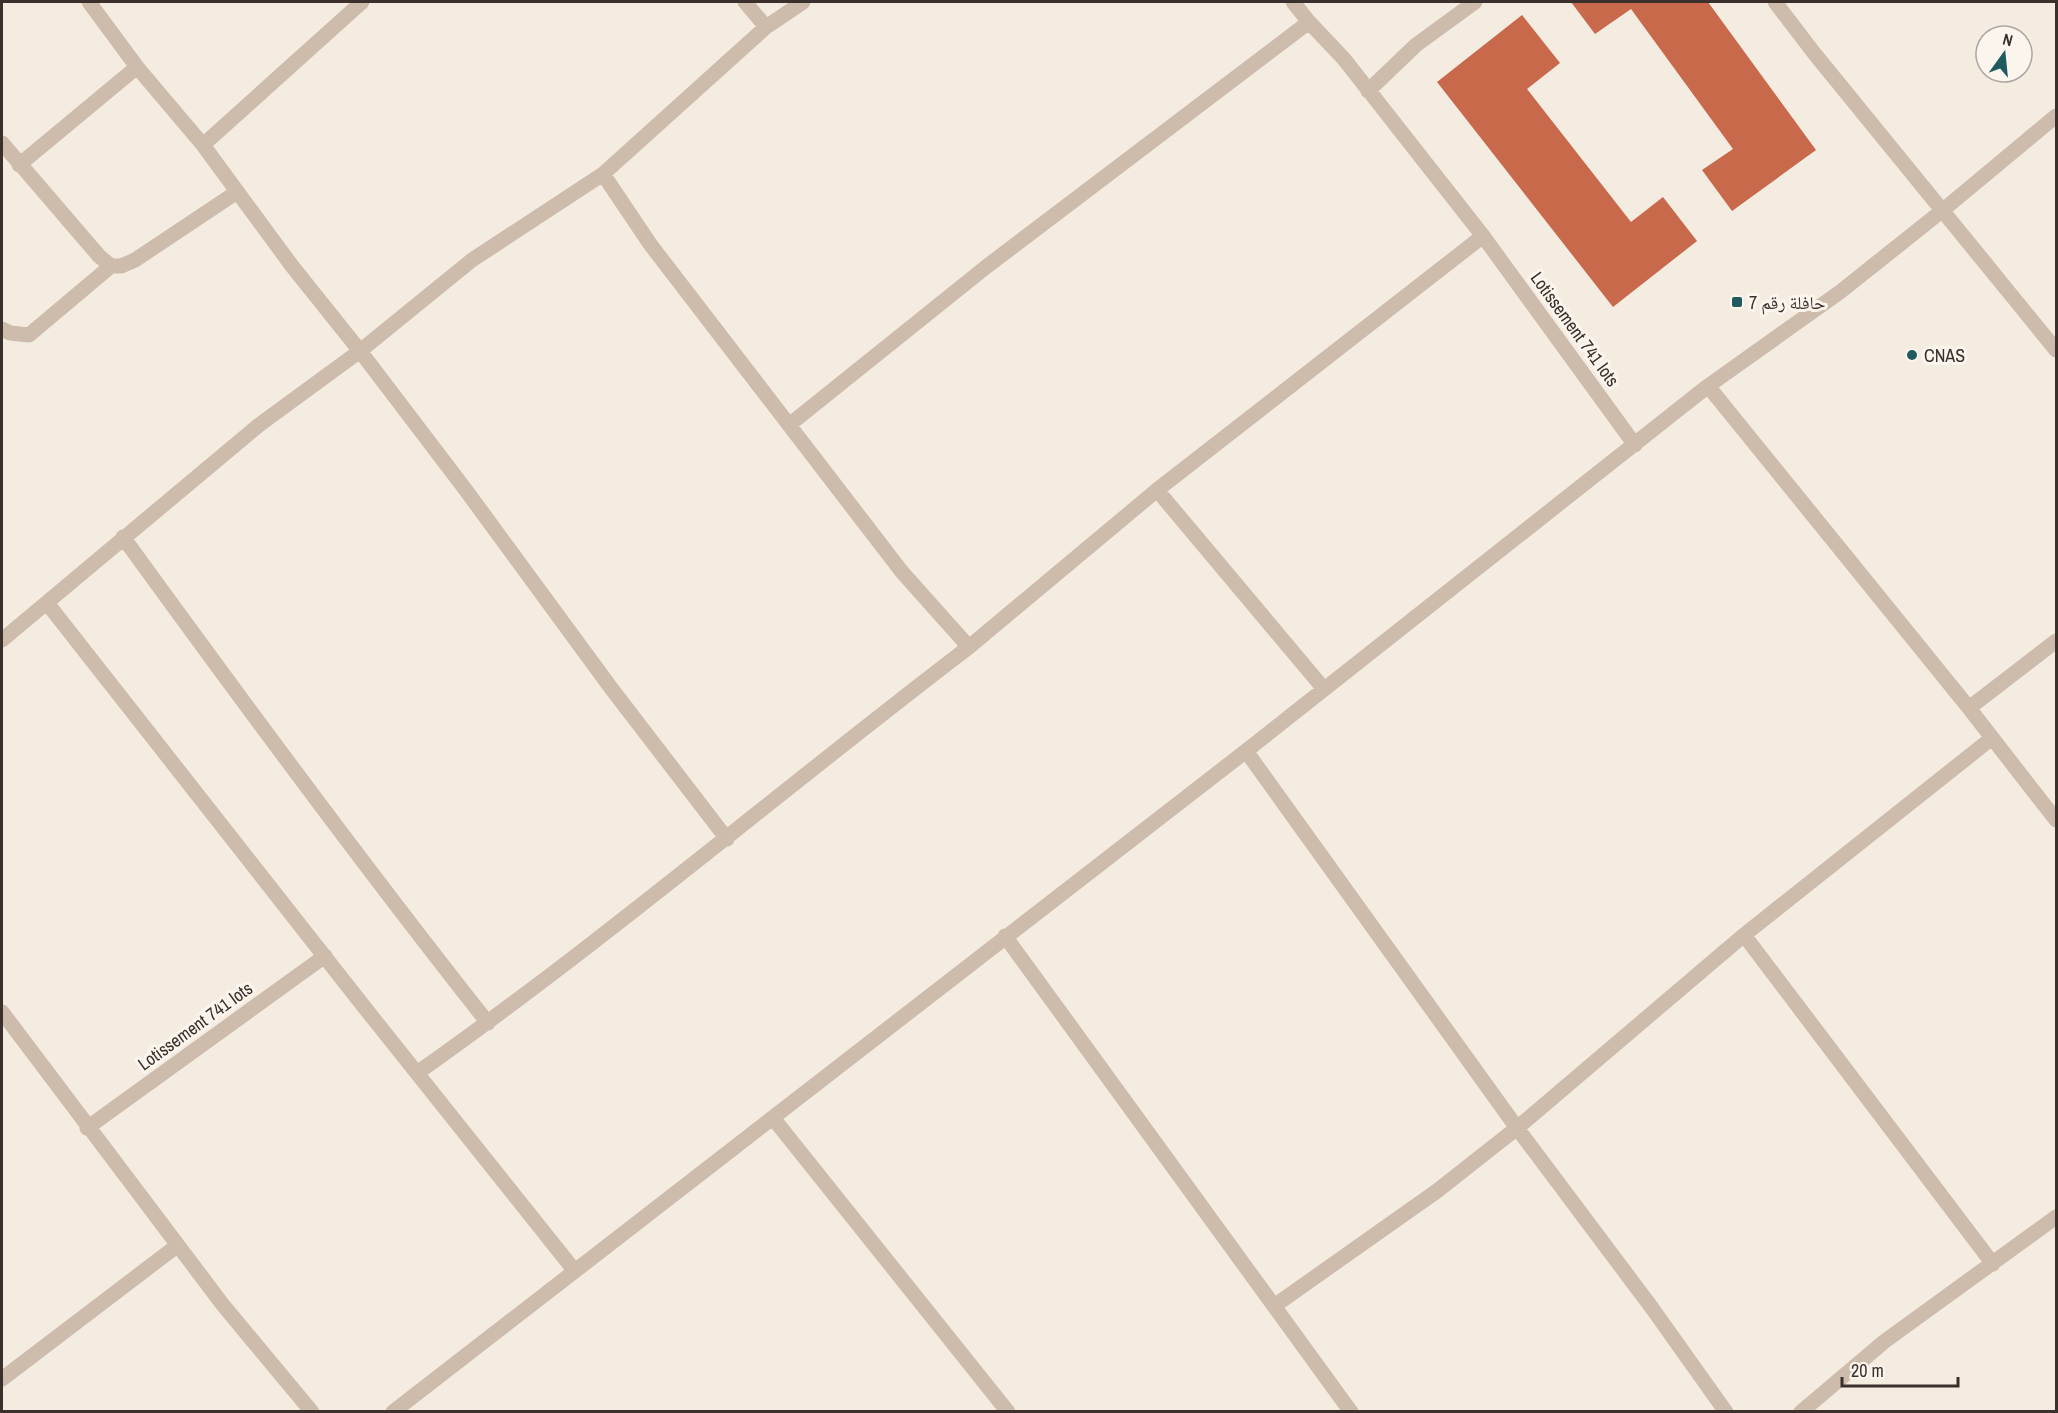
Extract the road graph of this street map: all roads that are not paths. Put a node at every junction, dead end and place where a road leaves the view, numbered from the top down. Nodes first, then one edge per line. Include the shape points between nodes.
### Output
1 (89, 2) edge
2 (362, 2) edge
3 (745, 2) edge
4 (803, 2) edge
5 (1293, 2) edge
6 (1475, 2) edge
7 (1774, 2) edge
8 (1309, 22) junction
9 (766, 27) junction
10 (137, 68) junction
11 (1368, 91) junction
12 (2056, 116) edge
13 (2, 144) edge
14 (202, 145) junction
15 (19, 165) junction
16 (603, 174) junction
17 (237, 192) junction
18 (1943, 210) junction
19 (1483, 236) junction
20 (111, 266) junction
21 (2, 329) edge
22 (2056, 350) edge
23 (360, 351) junction
24 (1708, 386) junction
25 (789, 425) junction
26 (1635, 445) junction
27 (1157, 490) junction
28 (123, 537) junction
29 (47, 603) junction
30 (2, 638) edge
31 (2056, 641) edge
32 (969, 647) junction
33 (1324, 689) junction
34 (1969, 708) junction
35 (1992, 738) junction
36 (1246, 751) junction
37 (2056, 820) edge
38 (727, 839) junction
39 (1744, 935) junction
40 (1005, 936) junction
41 (325, 956) junction
42 (4, 1020) edge
43 (488, 1023) junction
44 (417, 1073) junction
45 (773, 1118) junction
46 (87, 1128) junction
47 (1517, 1128) junction
48 (2056, 1217) edge
49 (177, 1245) junction
50 (1993, 1264) junction
51 (574, 1270) junction
52 (1274, 1306) junction
53 (2, 1379) edge
54 (312, 1412) edge
55 (393, 1412) edge
56 (1008, 1412) edge
57 (1351, 1412) edge
58 (1726, 1412) edge
59 (1801, 1412) edge

1 - 10 street
2 - 14 street
3 - 9 street
4 - 9 street
5 - 8 street
6 - 11 street via 1416,45
7 - 18 street
8 - 11 street, Lotissement 741 lots
8 - 25 street via 986,267
9 - 16 street
10 - 14 street
10 - 15 street
11 - 19 street, Lotissement 741 lots
12 - 18 street
13 - 15 street
14 - 17 street
15 - 20 street
16 - 23 street via 472,260
16 - 25 street via 650,244
17 - 20 street via 135,260
17 - 23 street
18 - 22 street
18 - 24 street via 1840,292
19 - 26 street, Lotissement 741 lots
19 - 27 street
20 - 21 street via 29,335
23 - 28 street via 259,425
23 - 38 street
24 - 26 street
24 - 34 street
25 - 32 street via 902,572
26 - 33 street
27 - 32 street
27 - 33 street
28 - 29 street
28 - 43 street via 288,763
29 - 30 street
29 - 41 street
31 - 34 street
32 - 38 street
33 - 36 street
34 - 35 street
35 - 37 street
35 - 39 street
36 - 40 street
36 - 47 street
38 - 43 street
39 - 47 street
39 - 50 street
40 - 45 street
40 - 52 street
41 - 44 street
41 - 46 street, Lotissement 741 lots
42 - 46 street
43 - 44 street
44 - 51 street
45 - 51 street
45 - 56 street
46 - 49 street
47 - 52 street via 1437,1191
47 - 58 street
48 - 50 street
49 - 53 street
49 - 54 street
50 - 59 street via 1885,1341
51 - 55 street
52 - 57 street

